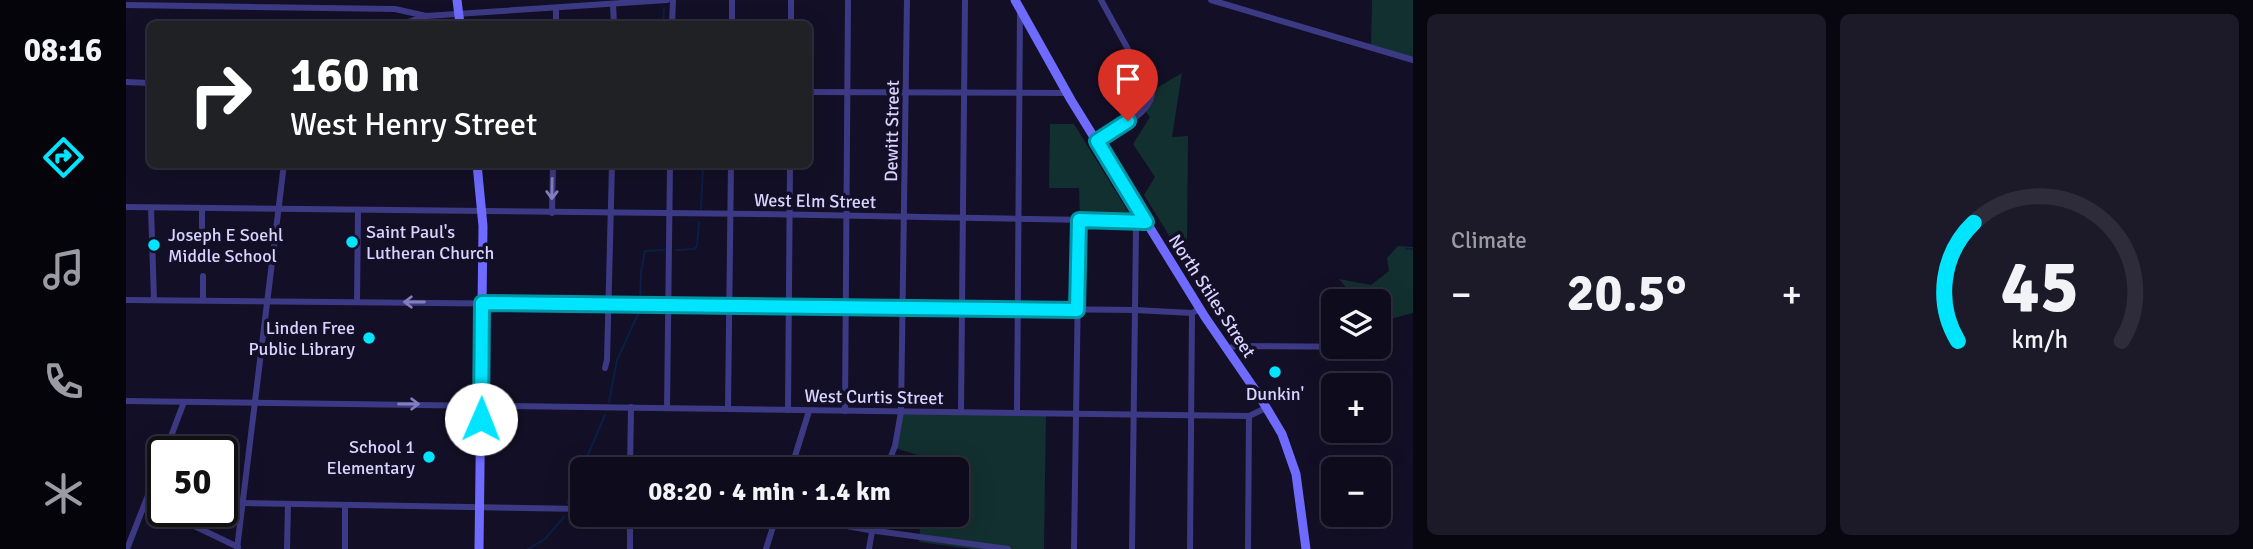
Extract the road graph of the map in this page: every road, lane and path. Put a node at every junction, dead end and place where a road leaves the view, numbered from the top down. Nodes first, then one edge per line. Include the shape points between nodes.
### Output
1 (457, 0) edge
2 (667, 0) edge
3 (673, 0) edge
4 (732, 0) edge
5 (791, 0) edge
6 (848, 0) edge
7 (907, 0) edge
8 (965, 0) edge
9 (1101, 0) edge
10 (1212, 0) edge
11 (614, 4) junction
12 (1018, 4) edge
13 (126, 5) edge
14 (556, 8) junction
15 (395, 9) junction
16 (459, 14) junction
17 (426, 16) junction
18 (402, 21) edge
19 (410, 21) edge
20 (460, 21) edge
21 (556, 21) edge
22 (614, 21) edge
23 (672, 21) edge
24 (732, 21) edge
25 (791, 21) edge
26 (1413, 60) edge
27 (126, 82) edge
28 (147, 83) edge
29 (812, 92) edge
30 (846, 92) junction
31 (906, 93) junction
32 (1067, 93) junction
33 (965, 94) junction
34 (1020, 94) junction
35 (1097, 141) junction
36 (284, 168) edge
37 (477, 168) edge
38 (553, 168) edge
39 (612, 168) edge
40 (670, 168) edge
41 (731, 168) edge
42 (790, 168) edge
43 (126, 207) edge
44 (150, 208) junction
45 (202, 208) junction
46 (279, 209) junction
47 (358, 211) junction
48 (482, 212) junction
49 (552, 213) junction
50 (611, 213) junction
51 (670, 214) junction
52 (730, 214) junction
53 (789, 215) junction
54 (846, 216) junction
55 (905, 217) junction
56 (963, 218) junction
57 (1018, 219) junction
58 (1079, 220) junction
59 (1146, 222) junction
60 (1136, 228) dead end
61 (202, 234) dead end
62 (203, 275) dead end
63 (126, 300) edge
64 (154, 300) junction
65 (203, 300) junction
66 (268, 301) junction
67 (357, 302) junction
68 (482, 303) junction
69 (609, 304) junction
70 (669, 305) junction
71 (729, 306) junction
72 (789, 306) junction
73 (845, 307) junction
74 (903, 308) junction
75 (962, 309) junction
76 (1018, 309) junction
77 (1077, 310) junction
78 (1135, 310) junction
79 (1196, 311) junction
80 (1321, 347) edge
81 (1227, 349) junction
82 (605, 368) dead end
83 (126, 401) edge
84 (184, 402) junction
85 (255, 403) junction
86 (481, 404) junction
87 (631, 407) junction
88 (667, 408) junction
89 (1266, 408) junction
90 (729, 410) junction
91 (788, 410) junction
92 (809, 411) junction
93 (845, 411) junction
94 (901, 412) junction
95 (961, 412) junction
96 (1017, 413) junction
97 (1076, 413) junction
98 (1134, 413) junction
99 (1191, 415) junction
100 (1249, 416) junction
101 (171, 436) edge
102 (630, 457) edge
103 (795, 457) edge
104 (891, 457) edge
105 (146, 503) edge
106 (243, 503) junction
107 (288, 504) junction
108 (345, 505) junction
109 (480, 508) junction
110 (570, 509) edge
111 (195, 527) edge
112 (630, 527) edge
113 (774, 527) edge
114 (850, 527) edge
115 (873, 527) edge
116 (872, 531) junction
117 (957, 546) edge
118 (238, 548) edge
119 (127, 549) edge
120 (287, 549) edge
121 (345, 549) edge
122 (479, 549) edge
123 (630, 549) edge
124 (766, 549) edge
125 (869, 549) edge
126 (1008, 549) edge
127 (1074, 549) edge
128 (1132, 549) edge
129 (1190, 549) edge
130 (1248, 549) edge
131 (1306, 549) edge

1 - 16 main road
2 - 11 street
3 - 23 street
4 - 24 street
5 - 25 street
6 - 30 street
7 - 31 street, Dewitt Street
8 - 33 street
9 - 35 street via 1152,100 1142,113
10 - 26 street
11 - 14 street
11 - 22 street
12 - 32 main road, North Stiles Street
12 - 34 street
13 - 15 street
14 - 16 street
14 - 21 street
15 - 17 street
15 - 18 street
16 - 17 street
16 - 20 main road
17 - 19 street
27 - 28 street
29 - 30 street
30 - 31 street
30 - 54 street
31 - 33 street
31 - 55 street, Dewitt Street
32 - 34 street
32 - 35 main road, North Stiles Street
33 - 34 street
33 - 56 street
34 - 57 street
35 - 59 main road, North Stiles Street
36 - 46 street
37 - 48 main road
38 -> 49 street
39 - 50 street
40 - 51 street
41 - 52 street
42 - 53 street
43 - 44 street, West Elm Street
44 - 45 street, West Elm Street
44 - 64 street
45 - 46 street, West Elm Street
45 - 61 street
46 - 47 street, West Elm Street
46 - 66 street
47 - 48 street, West Elm Street
47 - 67 street
48 - 49 street, West Elm Street
48 - 68 main road
49 - 50 street, West Elm Street
50 - 51 street, West Elm Street
50 - 69 street
51 - 52 street, West Elm Street
51 - 70 street
52 - 53 street, West Elm Street
52 - 71 street
53 - 54 street, West Elm Street
53 - 72 street
54 - 55 street, West Elm Street
54 - 73 street
55 - 56 street, West Elm Street
55 - 74 street, Dewitt Street
56 - 57 street, West Elm Street
56 - 75 street
57 - 58 street, West Elm Street
57 - 76 street
58 - 59 street, West Elm Street
58 - 77 street
59 - 79 main road, North Stiles Street
60 - 78 street
62 - 65 street
63 - 64 street
64 - 65 street
65 - 66 street
66 - 67 street
66 - 85 street
68 -> 67 street
68 - 69 street
68 - 86 main road
69 - 70 street
69 - 82 street
70 - 71 street
70 - 88 street
71 - 72 street
71 - 90 street
72 - 73 street
72 - 91 street
73 - 74 street
73 - 93 street
74 - 75 street
74 - 94 street, Dewitt Street
75 - 76 street
75 - 95 street
76 - 77 street
76 - 96 street
77 - 78 street
77 - 97 street
78 - 79 street
78 - 98 street
79 - 81 main road, North Stiles Street
79 - 99 street
80 - 81 street
81 - 89 main road, North Stiles Street
83 - 84 street, West Curtis Street
84 - 85 street, West Curtis Street
84 - 101 street
85 -> 86 street, West Curtis Street
85 - 106 street
86 - 87 street, West Curtis Street
86 - 109 main road
87 - 88 street, West Curtis Street
87 - 102 street
88 - 90 street, West Curtis Street
89 - 100 street, West Curtis Street
89 - 131 main road, North Stiles Street via 1293,463
90 - 91 street, West Curtis Street
91 - 92 street, West Curtis Street
92 - 93 street, West Curtis Street
92 - 103 street
93 - 94 street, West Curtis Street
94 - 95 street, West Curtis Street
94 - 104 street, Dewitt Street
95 - 96 street, West Curtis Street
96 - 97 street, West Curtis Street
97 - 98 street, West Curtis Street
97 - 127 street
98 - 99 street, West Curtis Street
98 - 128 street
99 - 100 street, West Curtis Street
99 - 129 street
100 - 130 street
105 - 119 street
106 - 107 street
106 - 118 street
107 - 108 street
107 - 120 street
108 - 109 street
108 - 121 street
109 - 110 street
109 - 122 main road
111 - 118 street
112 - 123 street
113 - 124 street
114 - 116 street
115 - 116 street
116 - 117 street
116 - 125 street
117 - 126 street

